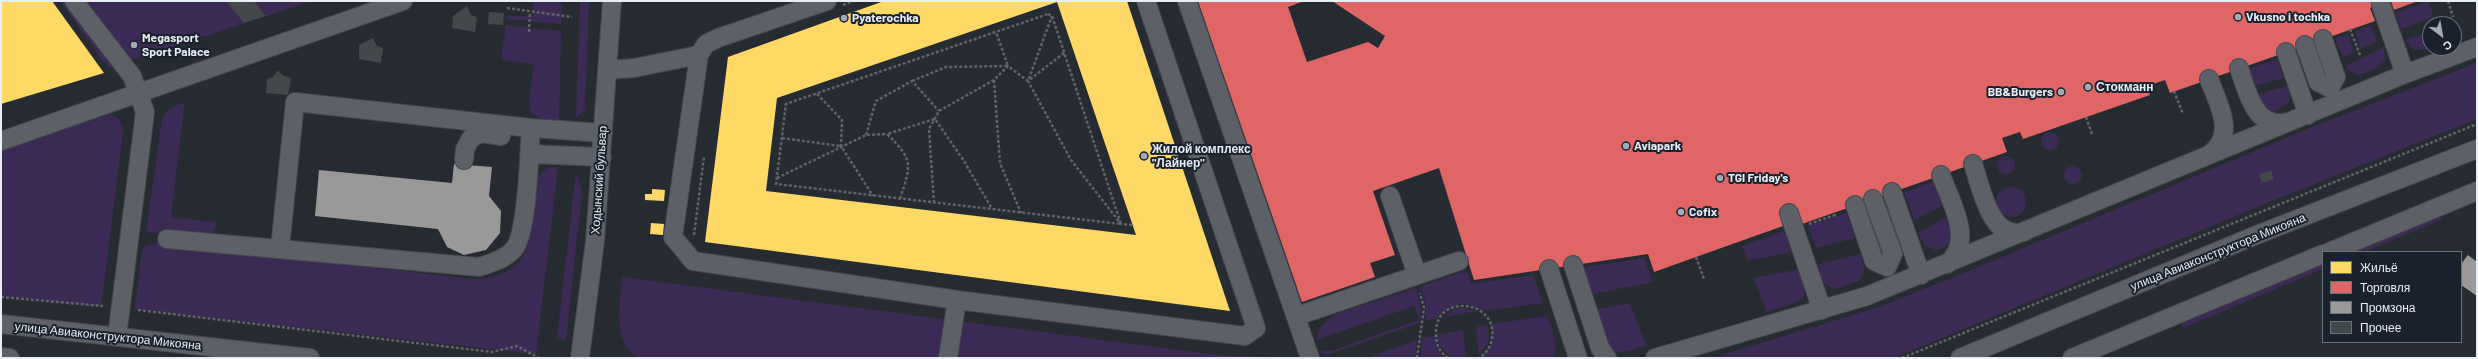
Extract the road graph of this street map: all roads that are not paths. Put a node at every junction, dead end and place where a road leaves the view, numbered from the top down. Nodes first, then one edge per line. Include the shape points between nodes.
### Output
1 (74, 1) edge
2 (402, 1) edge
3 (612, 1) edge
4 (1146, 1) edge
5 (1187, 1) edge
6 (833, 3) edge
7 (2380, 4) dead end
8 (2322, 39) dead end
9 (2305, 45) dead end
10 (2477, 47) edge
11 (2286, 52) dead end
12 (700, 55) junction
13 (607, 70) junction
14 (2405, 74) junction
15 (138, 93) junction
16 (2333, 95) junction
17 (2308, 115) junction
18 (2283, 125) junction
19 (603, 133) junction
20 (530, 140) junction
21 (1, 141) edge
22 (2477, 150) edge
23 (2215, 153) junction
24 (602, 157) junction
25 (464, 160) dead end
26 (1892, 192) dead end
27 (2477, 192) edge
28 (1390, 196) dead end
29 (1873, 199) dead end
30 (1855, 205) dead end
31 (1789, 214) dead end
32 (2019, 234) junction
33 (167, 239) dead end
34 (280, 248) junction
35 (2330, 251) edge
36 (2322, 254) edge
37 (1459, 261) dead end
38 (1949, 263) junction
39 (1887, 267) junction
40 (1556, 268) junction
41 (1921, 274) junction
42 (1418, 283) junction
43 (1893, 286) junction
44 (957, 300) junction
45 (1822, 310) junction
46 (1297, 316) junction
47 (1, 324) edge
48 (117, 337) junction
49 (1312, 355) edge
50 (1, 357) edge
51 (10, 358) edge
52 (310, 358) edge
53 (580, 358) edge
54 (948, 358) edge
55 (1566, 358) edge
56 (1578, 358) edge
57 (1593, 358) edge
58 (1607, 358) edge
59 (1655, 358) edge
60 (1960, 358) edge
61 (2072, 358) edge

1 - 15 street via 132,76
2 - 15 street
3 - 13 street, Ходынский бульвар
4 - 44 street via 1256,328 1245,336
5 - 46 street
6 - 12 street via 718,38 706,44
7 - 14 street
8 - 16 street via 2336,77
9 - 16 street via 2318,82
10 - 14 street
11 - 17 street
12 - 13 street via 634,68
12 - 44 street via 673,237 692,261
13 - 19 street, Ходынский бульвар
14 - 16 street
15 - 21 street
15 - 48 street via 145,112
16 - 17 street
17 - 18 street
18 - 23 street
18 - 23 street via 2272,122 2258,113 2252,103 2224,74 2236,126 2232,142
19 - 20 street
19 - 24 street, Ходынский бульвар
20 - 24 street
20 - 25 street via 482,133 471,138
20 - 34 street via 522,232 514,248 500,260 479,267 457,267
20 - 34 street via 295,102
22 - 60 street, улица Авиаконструктора Микояна via 2245,240
23 - 32 street
24 - 53 street, Ходынский бульвар via 595,241
26 - 41 street
27 - 35 street
28 - 42 street
29 - 39 street via 1893,254
30 - 39 street via 1874,261
31 - 45 street
32 - 38 street
32 - 38 street via 2006,231 1993,220 1957,169 1973,235 1968,252
33 - 34 street
36 - 61 street
37 - 42 street
38 - 41 street
39 - 43 street
40 - 55 street
40 - 56 street
40 - 57 street
40 - 58 street
41 - 43 street
42 - 46 street
43 - 45 street
44 - 54 street
45 - 59 street
46 - 49 street
47 - 48 street, улица Авиаконструктора Микояна
48 - 52 street, улица Авиаконструктора Микояна
50 - 51 street

